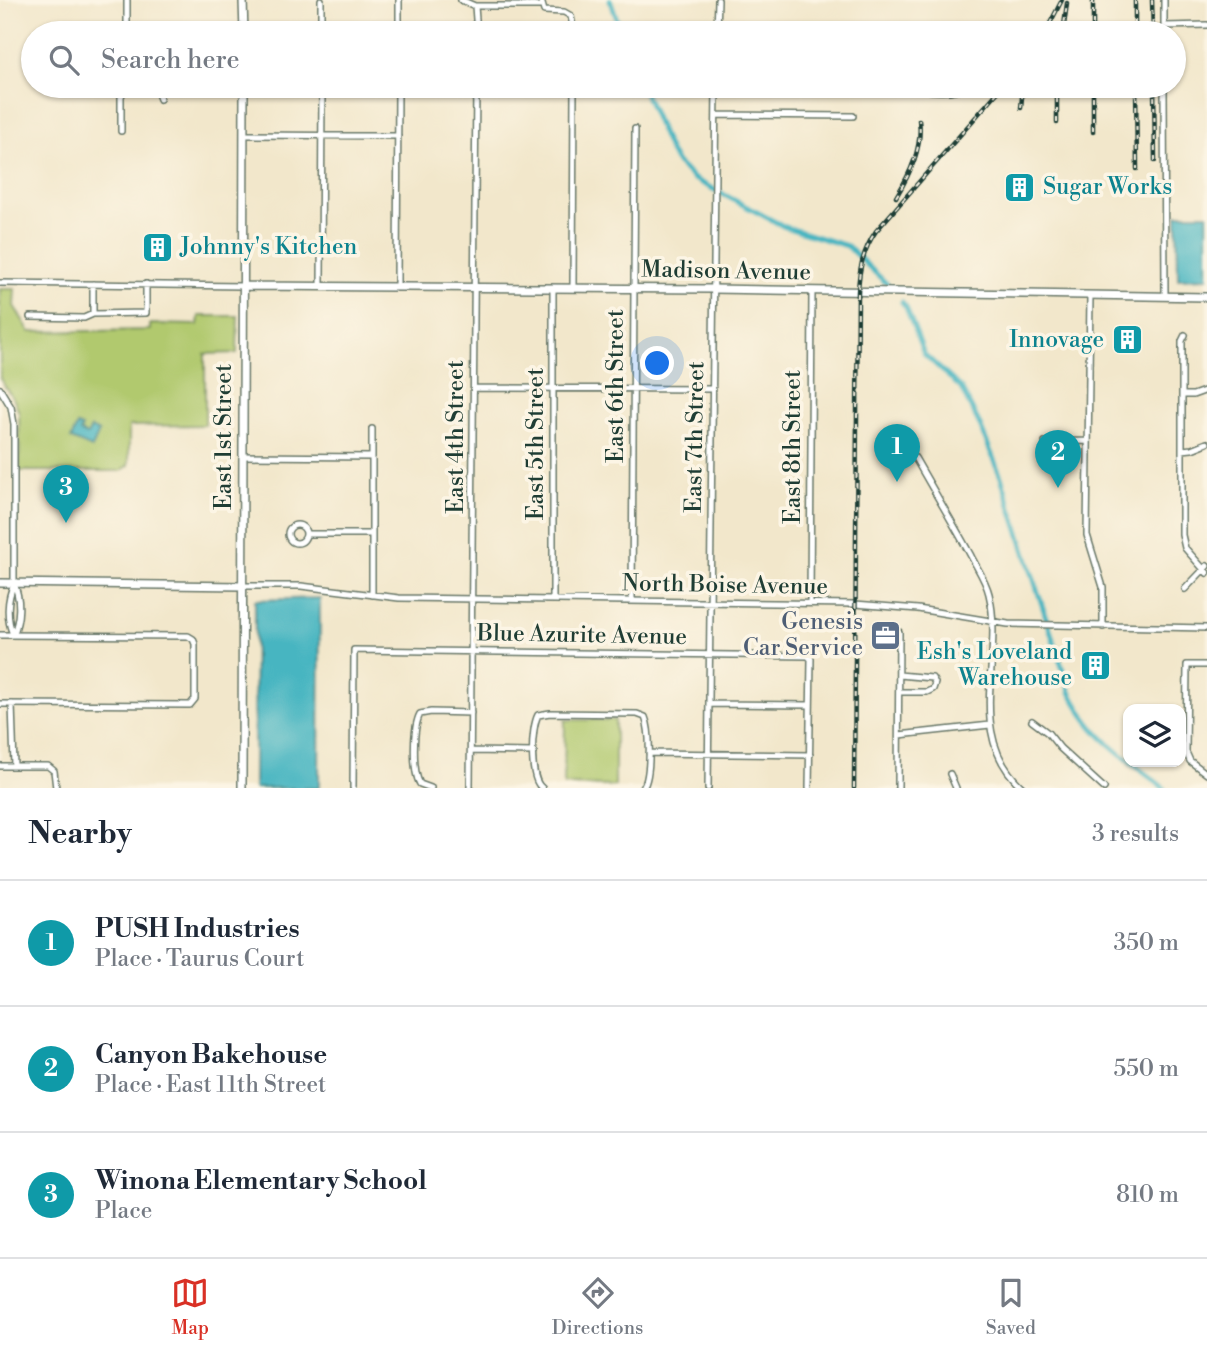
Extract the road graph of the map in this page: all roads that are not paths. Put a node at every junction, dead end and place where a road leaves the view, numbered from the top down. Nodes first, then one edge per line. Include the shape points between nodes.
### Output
1 (127, 0) edge
2 (243, 0) edge
3 (321, 0) edge
4 (399, 0) edge
5 (461, 0) edge
6 (718, 0) edge
7 (1164, 0) edge
8 (541, 3) edge
9 (475, 6) junction
10 (127, 21) edge
11 (244, 21) edge
12 (321, 21) edge
13 (399, 21) edge
14 (476, 21) edge
15 (573, 21) edge
16 (717, 21) edge
17 (1164, 21) edge
18 (1186, 25) edge
19 (1207, 25) edge
20 (121, 98) edge
21 (244, 98) edge
22 (322, 98) edge
23 (398, 98) edge
24 (476, 98) edge
25 (573, 98) edge
26 (716, 98) edge
27 (1164, 98) edge
28 (716, 115) junction
29 (853, 116) dead end
30 (635, 129) dead end
31 (121, 131) dead end
32 (245, 135) junction
33 (322, 135) junction
34 (398, 136) junction
35 (0, 283) edge
36 (93, 284) junction
37 (146, 284) junction
38 (244, 286) junction
39 (321, 287) junction
40 (397, 287) junction
41 (475, 288) junction
42 (554, 288) junction
43 (573, 288) junction
44 (634, 289) junction
45 (713, 289) junction
46 (812, 291) junction
47 (1090, 295) junction
48 (1165, 296) junction
49 (1207, 297) edge
50 (93, 314) junction
51 (30, 317) dead end
52 (1185, 335) dead end
53 (555, 387) junction
54 (474, 388) junction
55 (633, 388) junction
56 (713, 388) junction
57 (0, 389) edge
58 (1207, 390) edge
59 (1182, 395) junction
60 (372, 429) dead end
61 (1087, 441) junction
62 (1045, 442) dead end
63 (1207, 443) edge
64 (1182, 450) junction
65 (243, 456) junction
66 (372, 457) junction
67 (915, 458) dead end
68 (306, 534) dead end
69 (371, 534) junction
70 (1206, 570) edge
71 (0, 583) edge
72 (14, 584) junction
73 (243, 586) junction
74 (1185, 589) dead end
75 (372, 595) junction
76 (472, 599) junction
77 (552, 600) junction
78 (632, 601) junction
79 (710, 602) junction
80 (810, 603) junction
81 (992, 622) junction
82 (1103, 627) junction
83 (1207, 628) edge
84 (899, 632) dead end
85 (0, 635) edge
86 (13, 635) junction
87 (472, 651) junction
88 (710, 654) junction
89 (1207, 665) edge
90 (899, 675) junction
91 (899, 692) junction
92 (0, 704) edge
93 (12, 704) junction
94 (709, 704) junction
95 (810, 705) junction
96 (471, 713) junction
97 (1032, 722) dead end
98 (990, 725) junction
99 (899, 735) junction
100 (471, 751) junction
101 (534, 752) junction
102 (649, 753) junction
103 (709, 754) junction
104 (810, 755) junction
105 (0, 766) edge
106 (14, 766) junction
107 (950, 774) dead end
108 (1207, 774) edge
109 (539, 787) edge
110 (644, 787) edge
111 (56, 788) edge
112 (242, 788) edge
113 (353, 788) edge
114 (431, 788) edge
115 (470, 788) edge
116 (708, 788) edge
117 (809, 788) edge
118 (898, 788) edge
119 (956, 788) edge
120 (1023, 788) edge
121 (1104, 788) edge

1 - 10 street
2 - 11 main road
3 - 12 street
4 - 13 street
5 - 9 street
6 - 16 street
7 - 17 street
8 - 9 street
8 - 15 street via 544,11 569,14
9 - 14 street
18 - 19 street
20 - 31 street
21 - 32 main road, East 1st Street
22 - 33 street
23 - 34 street
24 - 41 street, East 4th Street
25 - 43 street
26 - 28 street, East 7th Street
27 - 48 street
28 - 29 street
28 - 45 street, East 7th Street
30 - 44 street, East 6th Street
32 - 33 street
32 - 38 main road, East 1st Street
33 - 34 street
33 - 39 street
34 - 40 street
35 - 36 street
36 - 37 street
36 - 50 street
37 - 38 street
37 - 50 street via 146,313
38 - 39 main road, Madison Avenue
38 - 65 main road, East 1st Street
39 - 40 main road, Madison Avenue
40 - 41 main road, Madison Avenue
41 - 42 main road, Madison Avenue
41 - 54 street, East 4th Street
42 - 43 main road, Madison Avenue
42 - 53 street, East 5th Street
43 - 44 main road, Madison Avenue
44 - 45 main road, Madison Avenue
44 - 55 street, East 6th Street
45 - 46 main road, Madison Avenue
45 - 56 street, East 7th Street
46 - 47 main road, Madison Avenue
46 - 80 street, East 8th Street
47 - 48 main road, Madison Avenue
47 - 61 street
48 - 49 main road, Madison Avenue
50 - 51 street via 84,318
52 - 59 street
53 - 54 street
53 - 55 street
53 - 77 street, East 5th Street
54 - 76 street, East 4th Street
55 - 56 street
55 - 78 street, East 6th Street
56 - 79 street, East 7th Street
57 - 72 street via 14,417
58 - 59 street
59 - 64 street
60 - 66 street
61 - 62 street
61 - 82 street via 1087,535 1101,580
63 - 64 street
64 - 70 street via 1182,535 1185,548
65 - 66 street
65 - 73 main road, East 1st Street
66 - 69 street
67 - 81 street via 984,581
68 - 69 street
69 - 75 street
70 - 74 street
71 - 72 main road
72 - 73 main road
72 - 86 street via 9,594
73 - 75 street, North Boise Avenue via 301,586
73 - 112 main road, East 1st Street
75 - 76 street, North Boise Avenue
76 - 77 street, North Boise Avenue
76 - 87 street, East 4th Street
77 - 78 street, North Boise Avenue
78 - 79 street, North Boise Avenue
79 - 80 street, North Boise Avenue
79 - 88 street, East 7th Street
80 - 81 street, North Boise Avenue via 897,607
81 - 82 street, North Boise Avenue
81 - 98 street
82 - 83 street, North Boise Avenue
84 - 90 street
85 - 86 street
86 - 93 street via 188,636 195,644 195,699 188,705
87 - 88 street, Blue Azurite Avenue
87 - 96 street, East 4th Street
87 - 113 street, Blue Azurite Avenue via 354,650
88 - 94 street, East 7th Street
88 - 95 street, Blue Azurite Avenue via 810,656
89 - 108 street via 1187,665 1186,752
90 - 91 street
90 - 91 street via 927,676 935,683 927,692
91 - 99 street
92 - 93 street
93 - 106 street
94 - 95 street
94 - 103 street, East 7th Street
95 - 104 street
96 - 100 street, East 4th Street
96 - 114 street via 425,712 417,719 417,779
97 - 121 street
98 - 99 street
98 - 120 street via 1000,757
99 - 118 street
100 - 101 street
100 - 115 street, East 4th Street
101 - 102 street via 538,715 638,714 649,727
101 - 109 street
102 - 103 street
102 - 110 street
103 - 104 street
103 - 116 street, East 7th Street
104 - 117 street
105 - 106 street
106 - 111 street via 48,766 54,771
107 - 119 street

